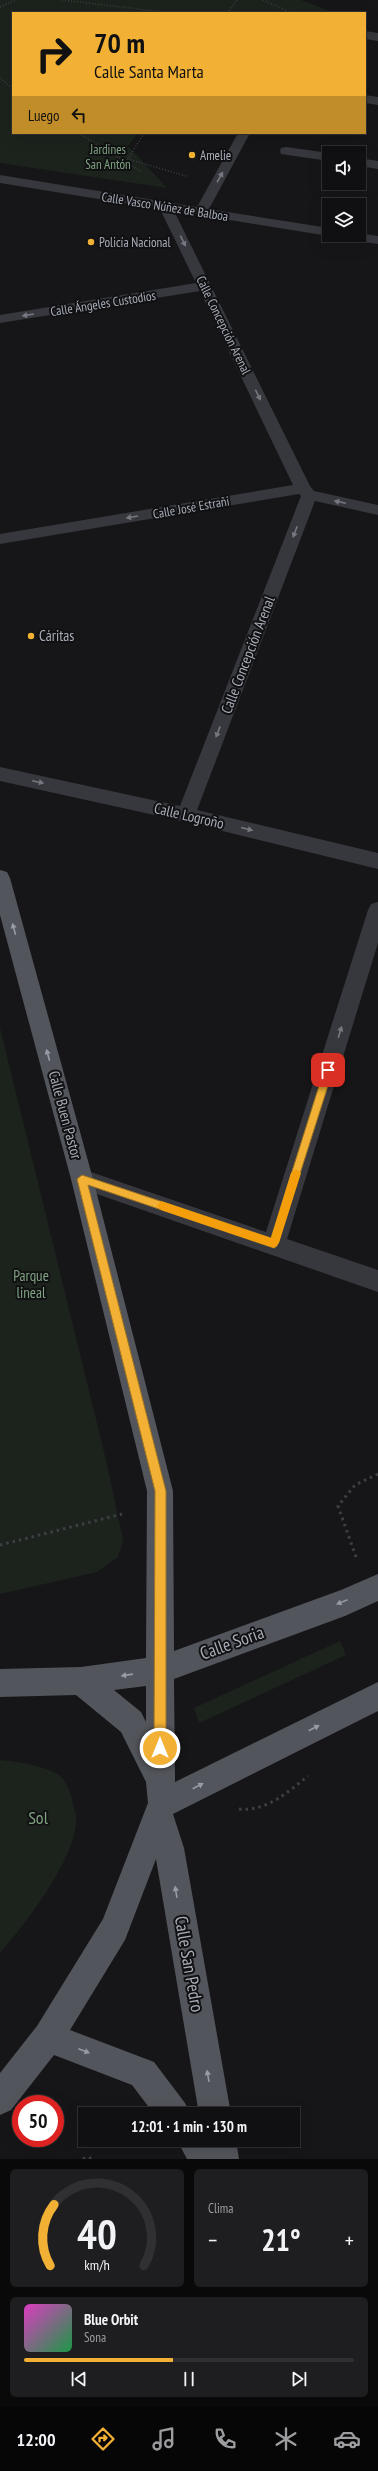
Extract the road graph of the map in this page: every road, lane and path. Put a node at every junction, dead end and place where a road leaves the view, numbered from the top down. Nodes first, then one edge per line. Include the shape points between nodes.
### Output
1 (16, 0) edge
2 (62, 0) edge
3 (96, 0) edge
4 (237, 0) edge
5 (263, 0) edge
6 (92, 4) junction
7 (0, 7) edge
8 (164, 12) edge
9 (228, 12) edge
10 (290, 12) edge
11 (366, 36) edge
12 (378, 37) edge
13 (0, 78) edge
14 (12, 88) edge
15 (366, 99) edge
16 (378, 101) edge
17 (80, 134) edge
18 (143, 134) edge
19 (243, 134) edge
20 (286, 151) dead end
21 (322, 156) edge
22 (366, 163) edge
23 (378, 165) edge
24 (144, 173) dead end
25 (185, 176) junction
26 (0, 179) edge
27 (179, 180) dead end
28 (210, 195) junction
29 (165, 206) junction
30 (201, 211) junction
31 (322, 231) edge
32 (366, 238) edge
33 (378, 240) edge
34 (205, 286) junction
35 (0, 319) edge
36 (306, 492) junction
37 (378, 510) edge
38 (0, 539) edge
39 (0, 774) edge
40 (186, 814) junction
41 (378, 861) edge
42 (0, 878) edge
43 (378, 910) edge
44 (82, 1179) junction
45 (274, 1243) junction
46 (378, 1281) edge
47 (378, 1474) edge
48 (338, 1506) dead end
49 (127, 1513) dead end
50 (0, 1545) edge
51 (378, 1586) edge
52 (160, 1670) junction
53 (81, 1682) junction
54 (0, 1683) edge
55 (378, 1696) edge
56 (311, 1774) dead end
57 (161, 1799) junction
58 (233, 1807) dead end
59 (48, 2037) junction
60 (0, 2100) edge
61 (169, 2107) edge
62 (214, 2107) edge
63 (199, 2147) edge
64 (221, 2147) edge
65 (83, 2159) edge
66 (93, 2159) edge
67 (208, 2159) edge
68 (223, 2159) edge

1 - 7 path
2 - 6 path
3 - 6 path
4 - 9 path
5 - 10 path
6 - 8 path
11 - 12 street
13 - 14 path
15 - 16 street
17 - 24 path
18 - 25 path via 128,159
28 -> 19 street
20 - 21 street
22 - 23 street
25 - 27 path
25 - 28 path
26 - 29 street, Calle Vasco Núñez de Balboa
28 - 30 street
29 - 30 street, Calle Vasco Núñez de Balboa
29 -> 34 street, Calle Concepción Arenal
30 - 31 street, Calle Vasco Núñez de Balboa
32 - 33 street
34 -> 35 street, Calle Ángeles Custodios
34 -> 36 street, Calle Concepción Arenal
37 -> 36 street, Calle José Estrañi
36 -> 38 street, Calle José Estrañi
36 -> 40 street, Calle Concepción Arenal
39 -> 40 street, Calle Logroño
40 -> 41 street, Calle Logroño
44 -> 42 main road, Calle Buen Pastor
45 -> 43 street
44 - 45 street
44 - 52 main road, Calle Buen Pastor via 160,1491
45 - 46 street
47 - 48 path via 355,1485
49 - 50 path
51 -> 52 main road, Calle Soria via 345,1602
52 -> 53 main road, Calle Soria
52 - 57 main road, Calle Buen Pastor
53 - 54 main road, Calle Soria
53 - 57 main road via 131,1722
57 -> 55 main road
56 - 58 path via 281,1798 247,1811
57 - 59 main road via 114,1928
62 -> 57 main road, Calle San Pedro
59 - 60 main road
59 -> 61 main road via 142,2073
63 - 67 main road
64 - 68 main road
65 - 66 path

